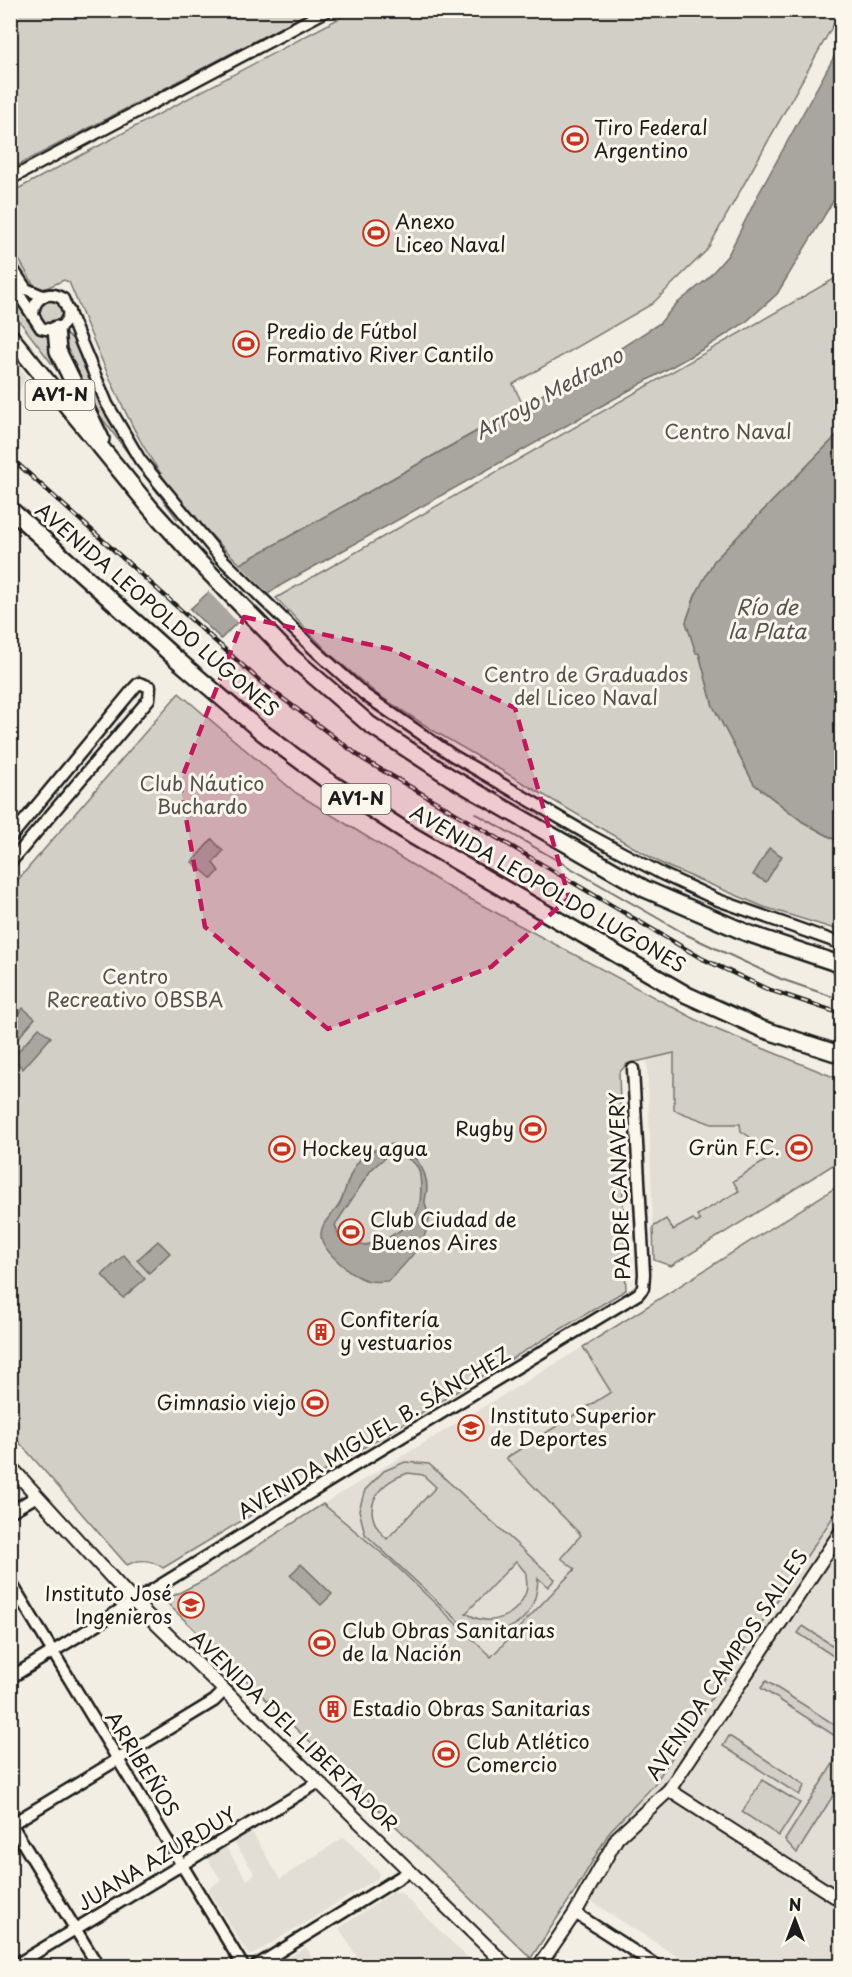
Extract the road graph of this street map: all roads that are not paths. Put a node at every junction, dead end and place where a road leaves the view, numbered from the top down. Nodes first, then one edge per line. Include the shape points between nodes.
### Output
1 (328, 10) edge
2 (10, 179) edge
3 (10, 265) edge
4 (10, 281) edge
5 (43, 296) junction
6 (69, 311) junction
7 (33, 316) junction
8 (58, 328) junction
9 (10, 336) edge
10 (80, 340) junction
11 (108, 455) junction
12 (10, 509) edge
13 (10, 838) edge
14 (12, 858) edge
15 (842, 944) edge
16 (842, 965) edge
17 (842, 1055) edge
18 (633, 1069) dead end
19 (634, 1298) joint
20 (10, 1466) edge
21 (37, 1496) junction
22 (10, 1512) edge
23 (842, 1530) edge
24 (10, 1581) edge
25 (134, 1602) junction
26 (54, 1652) junction
27 (10, 1678) edge
28 (225, 1690) junction
29 (119, 1759) junction
30 (319, 1782) junction
31 (669, 1790) junction
32 (11, 1824) edge
33 (183, 1865) junction
34 (410, 1871) junction
35 (842, 1901) edge
36 (575, 1913) junction
37 (76, 1930) junction
38 (503, 1962) edge
39 (14, 1966) edge
40 (98, 1966) edge
41 (243, 1966) edge
42 (256, 1966) edge
43 (487, 1966) edge
44 (539, 1966) edge
45 (657, 1966) edge

1 - 2 street
3 - 5 street via 26,289
4 - 7 street
5 - 6 street via 58,296
5 - 7 street via 37,301
6 - 8 street
6 - 10 street
7 - 8 street via 41,328
8 - 10 street
8 - 11 highway via 58,351
9 - 11 highway, AV1-N
10 - 15 street via 125,438 189,522 266,603 365,695 461,760 589,836 688,887
11 - 16 highway, AV1-N via 152,510 293,658 351,710 406,750 645,889 747,933
12 - 17 highway, AVENIDA LEOPOLDO LUGONES / AV1-N via 263,733 325,779 413,836 687,995 762,1029
13 - 14 street via 135,687 146,683 150,687 149,699
18 - 19 street, PADRE CANAVERY via 644,1274 643,1288
19 - 25 street, AVENIDA MIGUEL B. SÁNCHEZ
20 - 21 main road, AVENIDA DEL LIBERTADOR
21 - 22 street
21 - 25 main road, AVENIDA DEL LIBERTADOR
23 - 31 main road, AVENIDA CAMPOS SALLES
24 - 26 street, ARRIBEÑOS
25 - 26 street, AVENIDA MIGUEL B. SÁNCHEZ
25 - 28 main road, AVENIDA DEL LIBERTADOR
26 - 27 street, AVENIDA MIGUEL B. SÁNCHEZ
26 - 29 street, ARRIBEÑOS
28 - 29 street via 214,1701
28 - 30 main road, AVENIDA DEL LIBERTADOR
29 - 32 street
29 - 33 street, ARRIBEÑOS
30 - 33 street, JUANA AZURDUY
30 - 34 main road, AVENIDA DEL LIBERTADOR
31 - 35 main road
31 - 36 main road, AVENIDA CAMPOS SALLES via 616,1838
32 - 37 street
33 - 37 street, JUANA AZURDUY
33 - 41 street, ARRIBEÑOS
34 - 38 main road, AVENIDA DEL LIBERTADOR
34 - 42 street
36 - 44 main road, AVENIDA CAMPOS SALLES
36 - 45 street
37 - 39 street, JUANA AZURDUY
37 - 40 street
38 - 43 street

